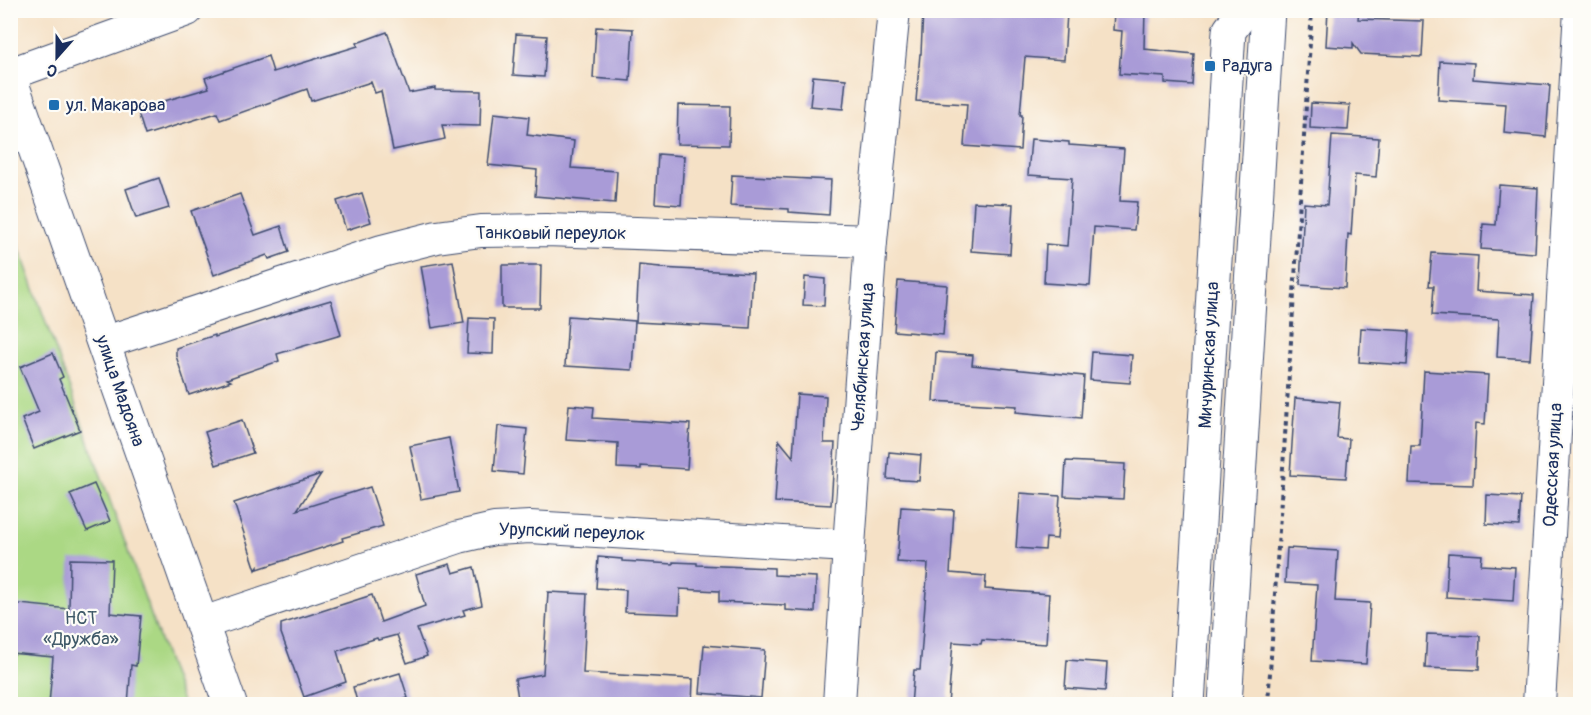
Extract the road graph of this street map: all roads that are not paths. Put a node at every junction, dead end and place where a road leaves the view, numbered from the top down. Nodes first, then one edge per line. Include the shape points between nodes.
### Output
1 (187, 10) edge
2 (894, 10) edge
3 (1268, 10) edge
4 (1580, 10) edge
5 (1232, 17) edge
6 (10, 76) edge
7 (10, 141) edge
8 (871, 241) junction
9 (103, 343) junction
10 (849, 546) junction
11 (202, 623) junction
12 (210, 705) edge
13 (230, 705) edge
14 (839, 705) edge
15 (1188, 705) edge
16 (1225, 705) edge
17 (1539, 705) edge

1 - 6 street
2 - 8 street, Челябинская улица
3 - 16 main road, Мичуринская улица
4 - 17 street, Одесская улица
5 - 15 main road, Мичуринская улица
6 - 9 main road, улица Мадояна
7 - 12 main road, улица Мадояна
8 - 9 street, Танковый переулок via 481,231 382,251
8 - 10 street, Челябинская улица
9 - 11 main road, улица Мадояна
10 - 11 street, Урупский переулок via 530,527 494,529 459,537
10 - 14 street, Челябинская улица
11 - 13 main road, улица Мадояна

